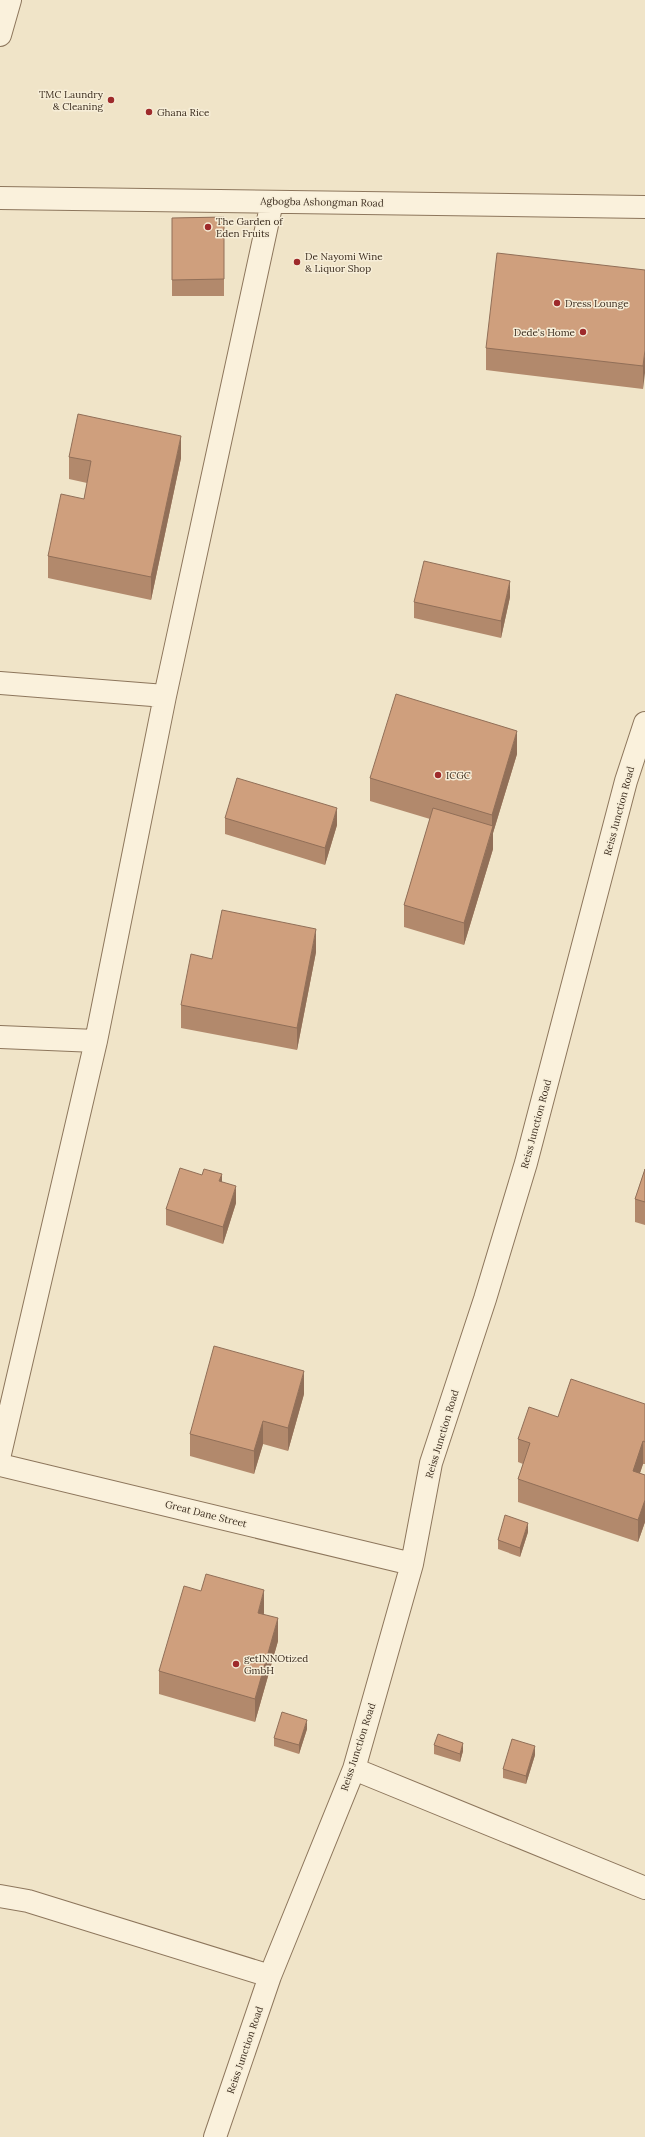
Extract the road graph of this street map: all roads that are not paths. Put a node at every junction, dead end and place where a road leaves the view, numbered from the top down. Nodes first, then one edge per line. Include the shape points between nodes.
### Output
1 (10, 0) edge
2 (0, 35) edge
3 (0, 198) edge
4 (272, 202) junction
5 (645, 206) edge
6 (0, 683) edge
7 (165, 696) junction
8 (645, 723) edge
9 (0, 1037) edge
10 (96, 1041) junction
11 (0, 1454) edge
12 (0, 1465) edge
13 (412, 1564) junction
14 (354, 1769) junction
15 (645, 1888) edge
16 (0, 1896) edge
17 (270, 1976) junction
18 (215, 2137) edge

1 - 2 street
3 - 4 street, Agbogba Ashongman Road
4 - 5 street, Agbogba Ashongman Road
4 - 7 street
6 - 7 street
7 - 10 street
8 - 13 street, Reiss Junction Road via 626,781 526,1162 485,1299 431,1463
9 - 10 street
10 - 11 street
12 - 13 street, Great Dane Street
13 - 14 street, Reiss Junction Road
14 - 15 street
14 - 17 street, Reiss Junction Road
16 - 17 street via 28,1901
17 - 18 street, Reiss Junction Road

